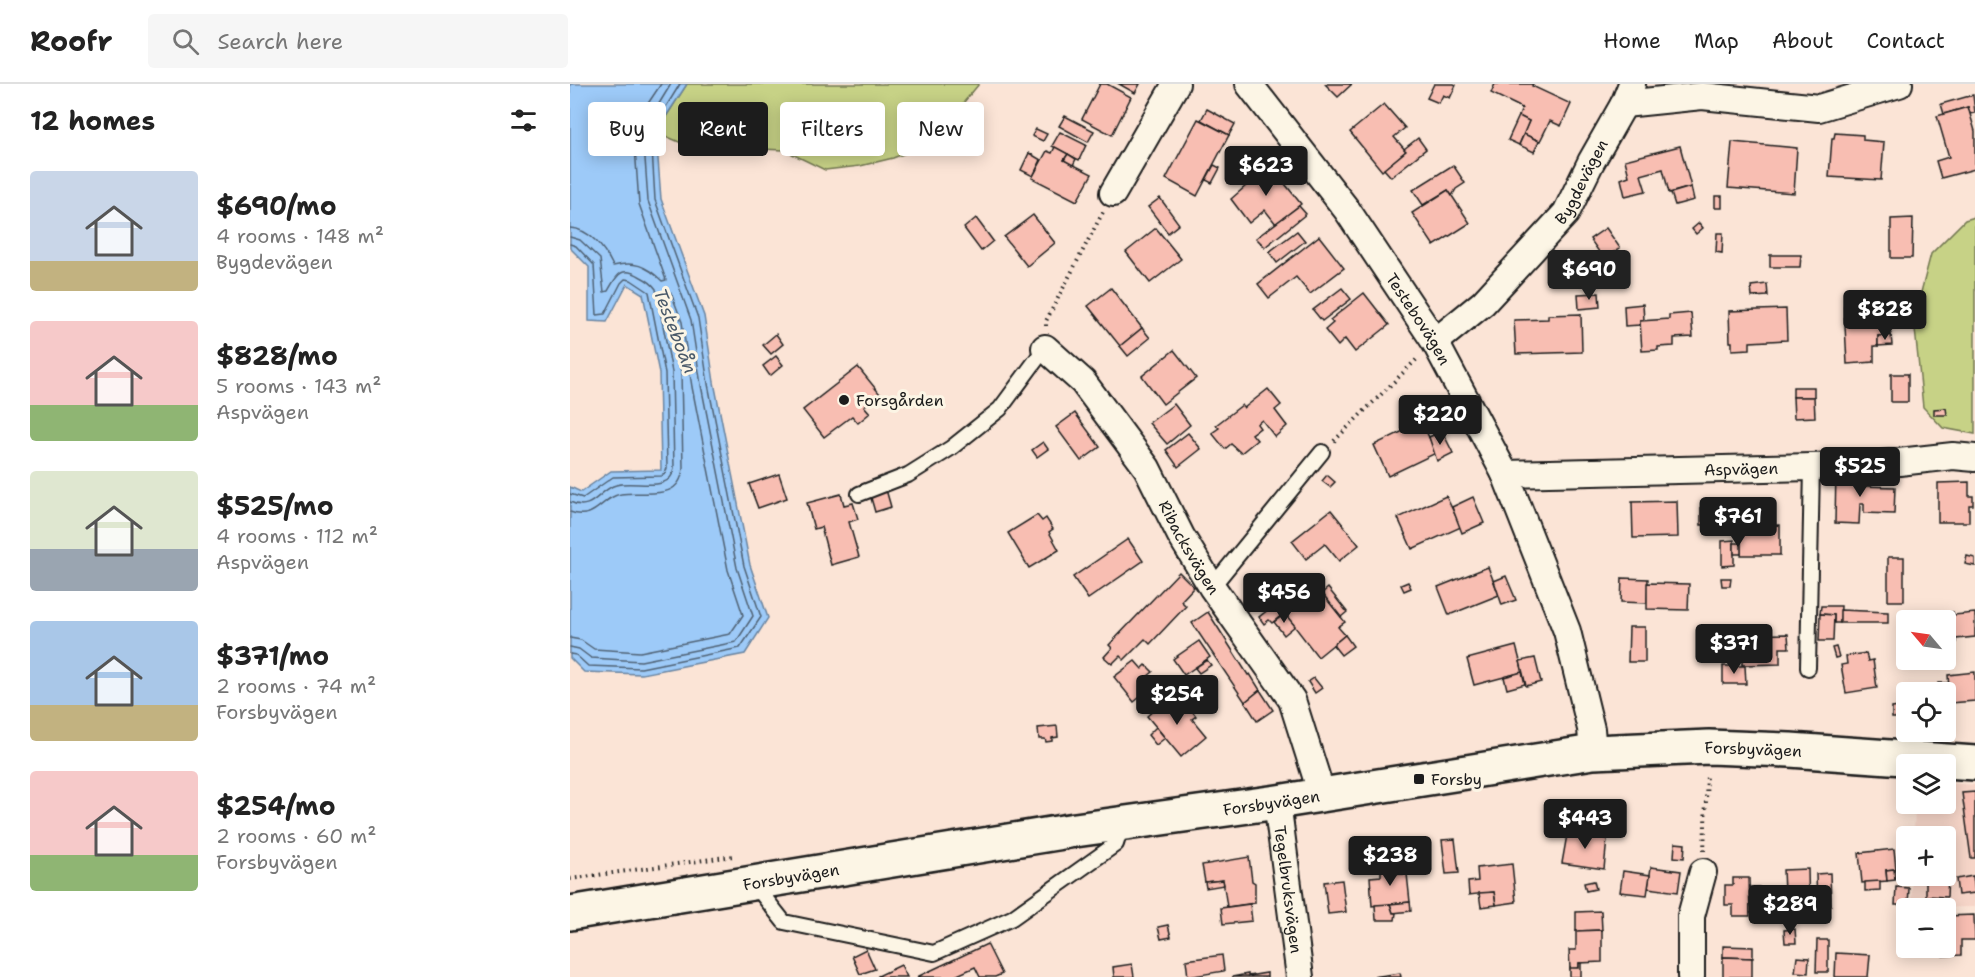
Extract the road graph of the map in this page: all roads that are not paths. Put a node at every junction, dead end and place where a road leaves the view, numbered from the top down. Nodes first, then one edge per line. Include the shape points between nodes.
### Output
1 (1176, 84) edge
2 (1249, 84) edge
3 (1899, 84) edge
4 (1628, 94) edge
5 (1113, 193) road end
6 (1435, 342) junction
7 (1045, 348) joint
8 (1322, 452) road end
9 (1975, 458) edge
10 (1812, 467) junction
11 (1505, 474) junction
12 (859, 494) dead end
13 (1212, 587) junction
14 (1808, 668) dead end
15 (1593, 752) junction
16 (1975, 763) edge
17 (1322, 795) junction
18 (1277, 802) junction
19 (1123, 823) junction
20 (1703, 872) road end
21 (752, 883) junction
22 (570, 913) edge
23 (1300, 977) edge
24 (1692, 977) edge

1 - 5 street
2 - 6 street, Testebovägen via 1347,210
3 - 4 street via 1819,108 1702,96
4 - 6 street, Bygdevägen via 1566,213 1483,303
6 - 11 street, Testebovägen
7 - 12 lane via 1000,409 951,448 908,475
7 - 13 street, Ribacksvägen via 1083,382 1147,468
8 - 13 lane
9 - 10 street, Aspvägen via 1953,456
10 - 11 street, Aspvägen
10 - 14 lane
11 - 15 street, Testebovägen via 1568,631
13 - 17 street, Ribacksvägen via 1292,700
15 - 16 street, Forsbyvägen via 1709,747
15 - 17 street, Forsbyvägen
17 - 18 street, Forsbyvägen
18 - 19 street, Forsbyvägen
18 - 23 street, Tegelbruksvägen
19 - 21 street, Forsbyvägen
19 - 21 lane via 1116,844 1012,918 934,952 784,922
20 - 24 street via 1691,916
21 - 22 street, Forsbyvägen

